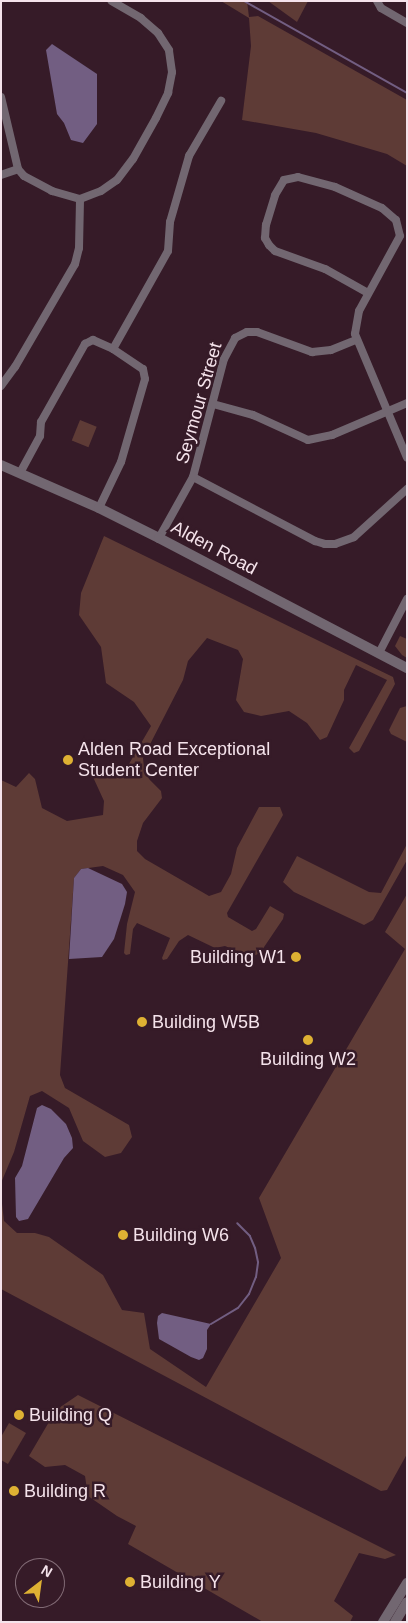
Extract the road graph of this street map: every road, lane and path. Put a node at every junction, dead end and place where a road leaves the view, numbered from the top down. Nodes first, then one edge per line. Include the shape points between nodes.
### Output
1 (112, 1) edge
2 (379, 4) edge
3 (407, 23) edge
4 (1, 97) edge
5 (221, 101) dead end
6 (18, 169) junction
7 (1, 175) edge
8 (80, 199) junction
9 (368, 293) junction
10 (356, 340) junction
11 (113, 349) junction
12 (1, 386) edge
13 (407, 403) edge
14 (213, 404) junction
15 (387, 411) junction
16 (407, 458) edge
17 (1, 466) edge
18 (20, 473) junction
19 (192, 477) junction
20 (407, 489) edge
21 (99, 508) junction
22 (159, 538) junction
23 (407, 600) edge
24 (379, 653) junction
25 (407, 668) edge
26 (407, 1583) edge
27 (407, 1602) edge
28 (390, 1621) edge

1 - 8 street via 141,18 158,33 169,50 172,72 168,93 133,159 117,180
2 - 3 street
4 - 6 street
5 - 11 street via 190,156 170,222 168,251
6 - 7 street
6 - 8 street via 37,184
8 - 12 street via 75,264 16,367
9 - 9 street via 325,269 275,251 265,238 269,211 284,180 310,178 382,208 396,220 400,236
9 - 10 street via 355,322
10 - 14 street, Seymour Street via 331,350 312,352 258,332 239,334 230,342
10 - 15 street
11 - 18 street via 93,340 85,344 40,422 40,436
11 - 21 street via 143,369 146,379 121,462
13 - 15 street
14 - 15 street via 253,415 308,440 332,435
14 - 19 street, Seymour Street
15 - 16 street
17 - 18 street, Alden Road
18 - 21 street, Alden Road
19 - 20 street via 315,541 335,544 354,537
19 - 22 street, Seymour Street
21 - 22 street, Alden Road
22 - 24 street, Alden Road
23 - 24 street
24 - 25 street, Alden Road
26 - 28 street
27 - 28 street

